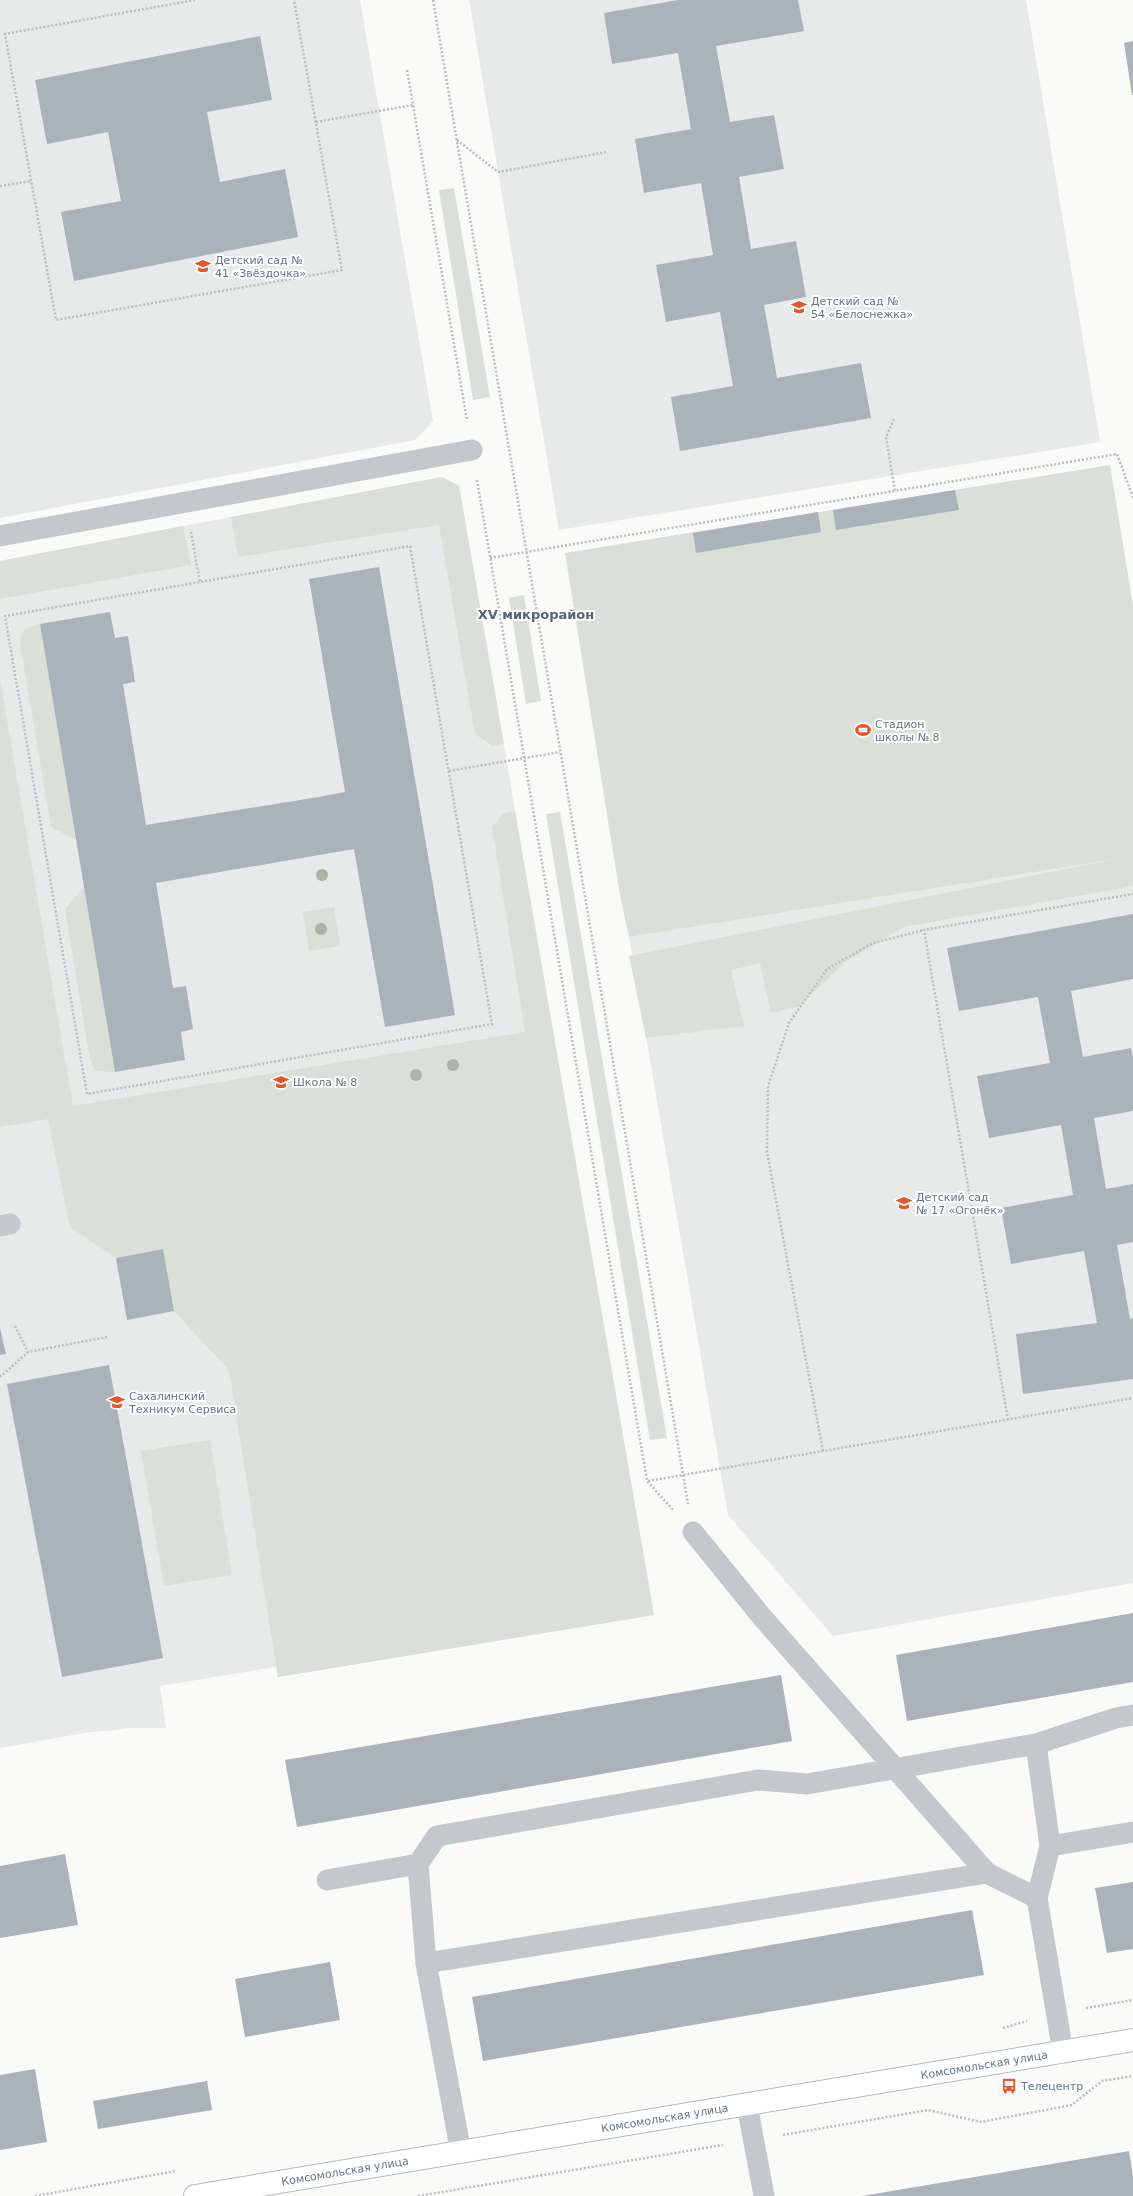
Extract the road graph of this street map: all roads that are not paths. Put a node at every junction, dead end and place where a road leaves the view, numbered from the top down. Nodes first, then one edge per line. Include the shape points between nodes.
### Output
1 (472, 450) road end
2 (0, 536) edge
3 (693, 1532) road end
4 (1133, 1715) edge
5 (1036, 1744) junction
6 (896, 1769) junction
7 (1133, 1832) edge
8 (1050, 1846) junction
9 (418, 1864) junction
10 (987, 1873) junction
11 (327, 1880) dead end
12 (1037, 1898) junction
13 (426, 1963) junction
14 (1133, 2040) edge
15 (1063, 2052) junction
16 (747, 2105) junction
17 (461, 2153) junction
18 (195, 2196) edge
19 (764, 2196) edge

1 - 2 lane
3 - 6 lane via 762,1617
4 - 5 lane
5 - 6 lane
5 - 8 lane
6 - 9 lane via 807,1784 758,1780 437,1836
6 - 10 lane
7 - 8 lane
8 - 12 lane
9 - 11 lane
9 - 13 lane
10 - 12 lane
10 - 13 lane
12 - 15 lane
13 - 17 lane
14 - 15 main road, Комсомольская улица
15 - 16 main road, Комсомольская улица
16 - 17 main road, Комсомольская улица
16 - 19 lane
17 - 18 main road, Комсомольская улица

